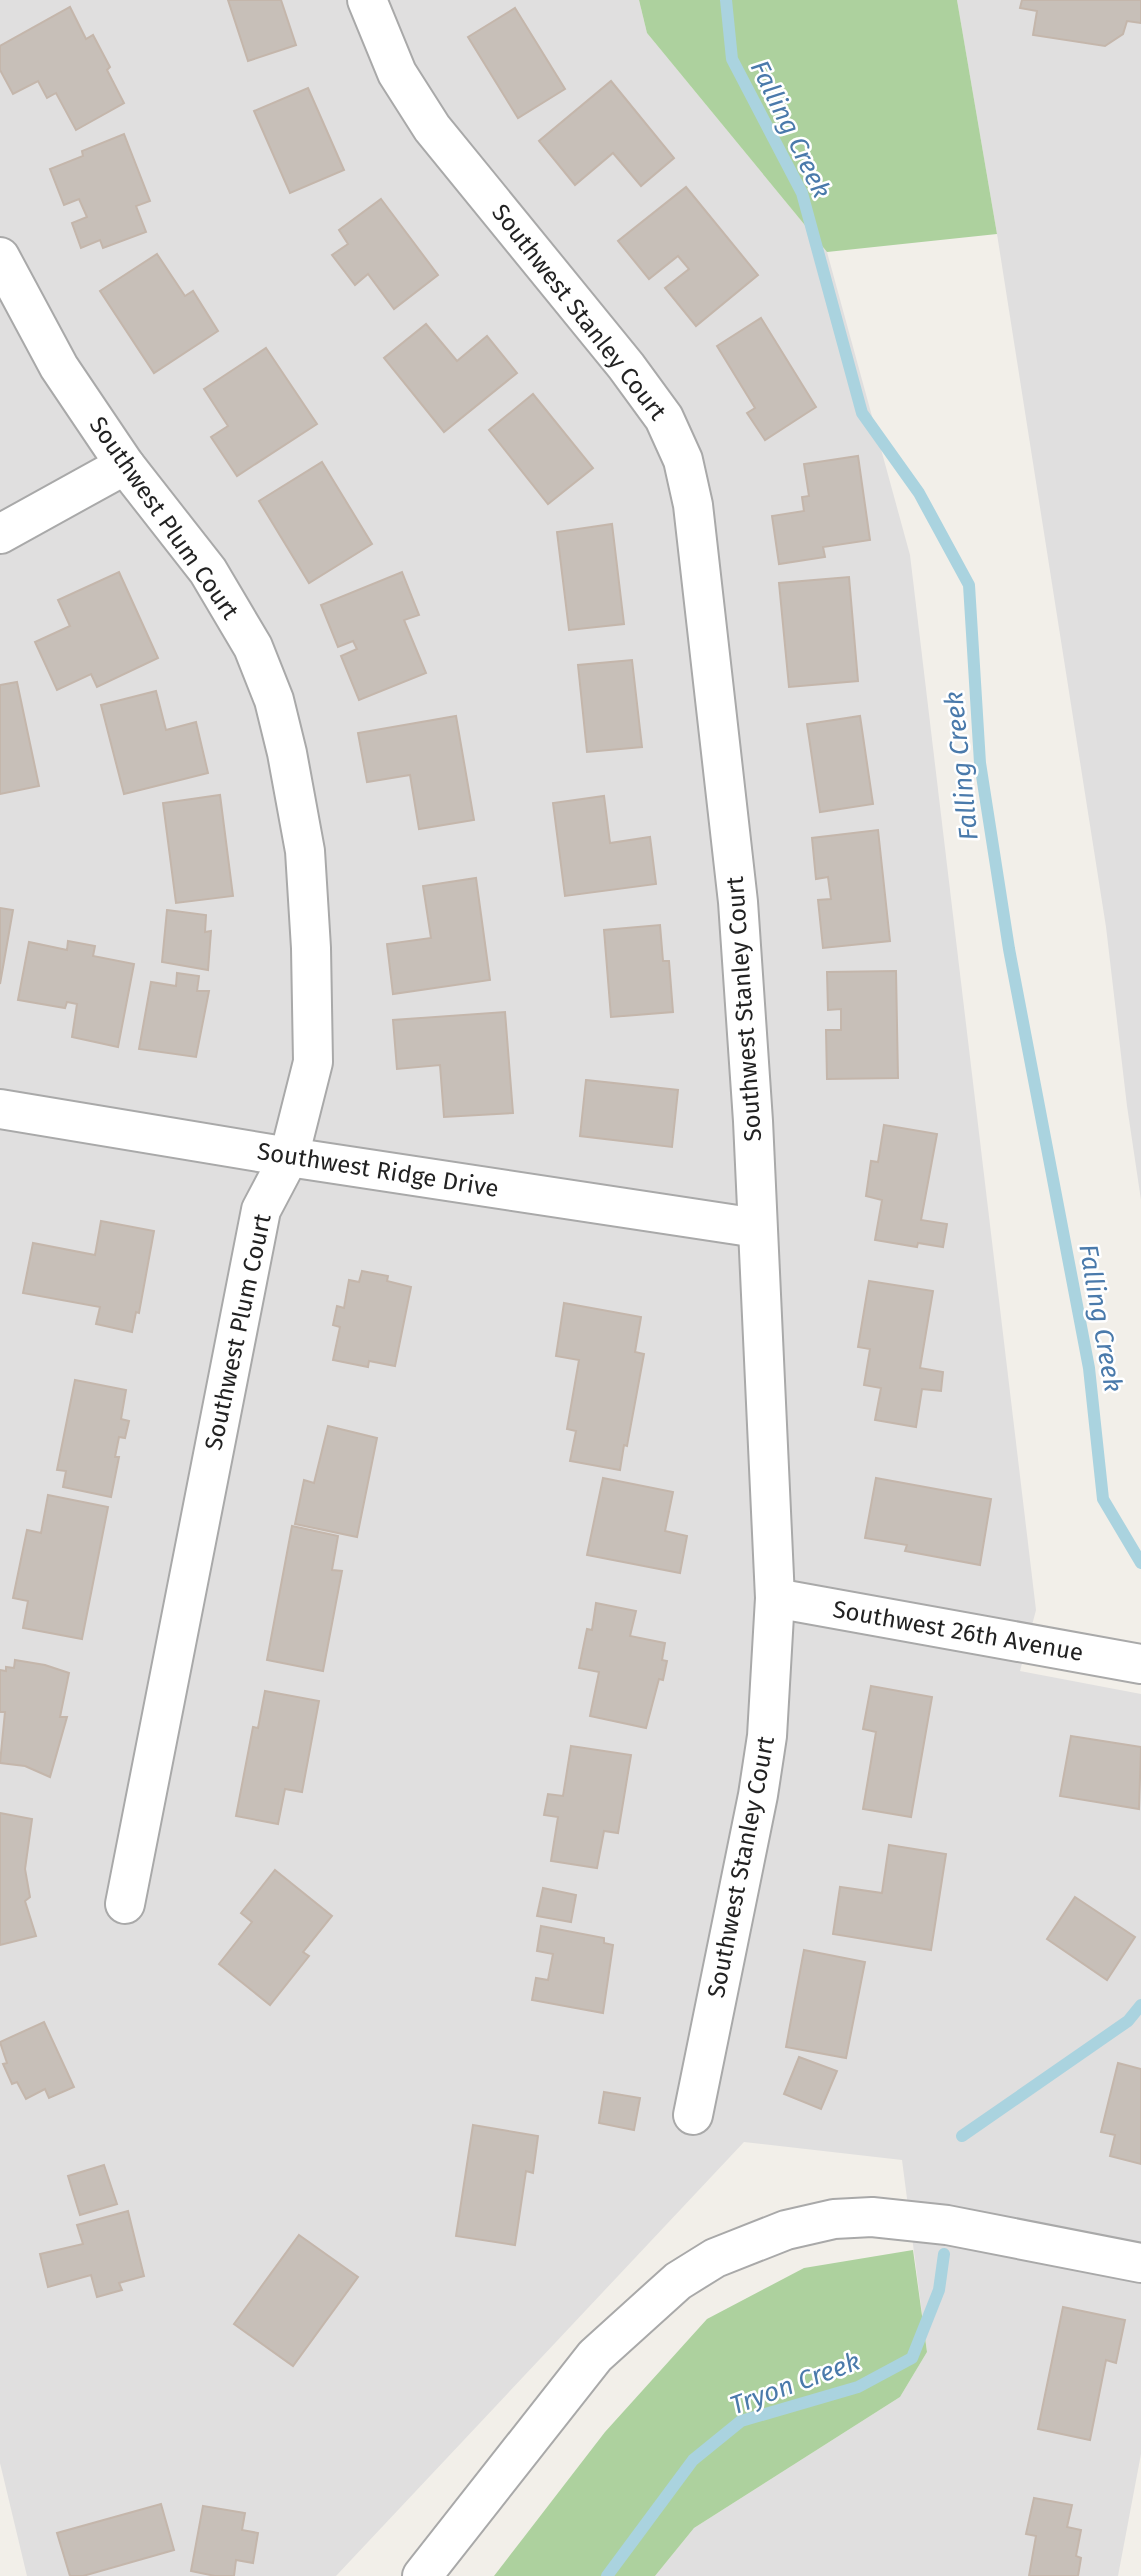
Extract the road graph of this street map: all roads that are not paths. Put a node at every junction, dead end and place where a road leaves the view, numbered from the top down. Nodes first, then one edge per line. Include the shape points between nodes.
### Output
1 (367, 0) edge
2 (0, 257) edge
3 (125, 465) junction
4 (0, 534) edge
5 (0, 1109) edge
6 (289, 1157) junction
7 (757, 1227) junction
8 (775, 1598) junction
9 (1141, 1664) edge
10 (125, 1903) dead end
11 (693, 2115) dead end
12 (1141, 2263) edge
13 (422, 2576) edge

1 - 7 street, Southwest Stanley Court via 397,73 432,128 626,366 664,418 683,460 693,505 738,902
2 - 3 street, Southwest Plum Court via 59,367
3 - 4 street
3 - 6 street, Southwest Plum Court via 208,571 253,647 274,700 287,753 305,851 313,1062
5 - 6 street, Southwest Ridge Drive
6 - 7 street, Southwest Ridge Drive
6 - 10 street, Southwest Plum Court via 261,1210
7 - 8 street, Southwest Stanley Court
8 - 9 street, Southwest 26th Avenue
8 - 11 street, Southwest Stanley Court via 767,1736 758,1795
12 - 13 street via 947,2224 872,2217 834,2219 786,2230 715,2258 678,2281 594,2356

